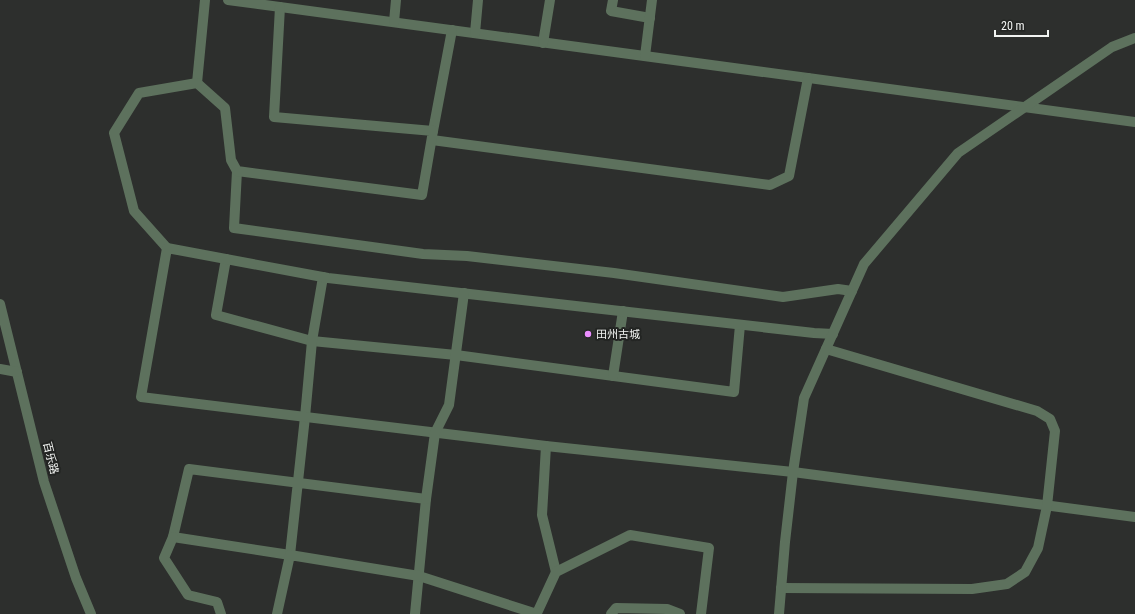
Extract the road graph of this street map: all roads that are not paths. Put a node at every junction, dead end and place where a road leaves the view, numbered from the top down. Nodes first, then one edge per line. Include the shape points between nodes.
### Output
1 (205, 0) edge
2 (228, 0) edge
3 (396, 0) edge
4 (478, 0) edge
5 (550, 0) edge
6 (613, 0) edge
7 (652, 0) edge
8 (261, 2) edge
9 (280, 7) junction
10 (650, 18) junction
11 (394, 22) junction
12 (452, 30) junction
13 (475, 33) junction
14 (1135, 38) edge
15 (543, 43) junction
16 (645, 56) junction
17 (808, 78) junction
18 (197, 83) junction
19 (1024, 108) junction
20 (1135, 122) edge
21 (432, 135) junction
22 (237, 171) junction
23 (167, 248) junction
24 (226, 259) junction
25 (323, 277) junction
26 (852, 291) junction
27 (464, 293) junction
28 (0, 304) edge
29 (622, 311) junction
30 (740, 325) junction
31 (833, 334) junction
32 (312, 341) junction
33 (826, 349) junction
34 (456, 355) junction
35 (0, 369) edge
36 (17, 372) junction
37 (613, 376) junction
38 (305, 417) junction
39 (435, 433) junction
40 (546, 446) junction
41 (793, 472) junction
42 (298, 484) junction
43 (426, 499) junction
44 (1047, 506) junction
45 (1135, 517) edge
46 (173, 537) junction
47 (290, 555) junction
48 (556, 572) junction
49 (419, 576) junction
50 (781, 588) junction
51 (91, 614) edge
52 (221, 614) edge
53 (277, 614) edge
54 (415, 614) edge
55 (537, 614) edge
56 (612, 614) edge
57 (680, 614) edge
58 (701, 614) edge
59 (779, 614) edge

1 - 18 street
2 - 8 street
3 - 11 street
4 - 13 street
5 - 15 street
6 - 10 street via 611,11
7 - 10 street
8 - 9 street
9 - 11 street
9 - 21 street via 274,117
10 - 16 street
11 - 12 street
12 - 13 street
12 - 21 street
13 - 15 street
14 - 19 street via 1112,47
15 - 16 street
16 - 17 street
17 - 19 street
17 - 21 street via 789,176 770,185
18 - 22 street via 225,108 231,160
18 - 23 street via 139,93 114,133 134,211
19 - 20 street
19 - 26 street via 958,153 864,264
21 - 22 street via 422,195
22 - 26 street via 234,228 423,254 467,256 606,272 783,297 838,288
23 - 24 street
23 - 38 street via 141,397
24 - 25 street
24 - 32 street via 216,315
25 - 27 street
25 - 32 street
26 - 31 street
27 - 29 street
27 - 34 street
28 - 36 street, 百乐路
29 - 30 street
29 - 37 street
30 - 31 street
30 - 37 street via 734,392
31 - 33 street
32 - 34 street
32 - 38 street
33 - 41 street via 804,398
33 - 44 street via 1037,410 1050,419 1056,431
34 - 37 street
34 - 39 street via 449,405
35 - 36 street
36 - 51 street, 百乐路 via 44,482 76,578
38 - 39 street
38 - 42 street
39 - 40 street
39 - 43 street
40 - 41 street
40 - 48 street via 542,515
41 - 44 street
41 - 50 street
42 - 43 street
42 - 46 street via 189,469
42 - 47 street
43 - 49 street
44 - 45 street
44 - 50 street via 1038,548 1025,572 1007,584 972,589
46 - 47 street
46 - 52 street via 164,558 188,595 217,602
47 - 49 street
47 - 53 street
48 - 55 street
48 - 58 street via 630,535 708,548
49 - 54 street
49 - 55 street
50 - 59 street
56 - 57 street via 616,608 667,609

